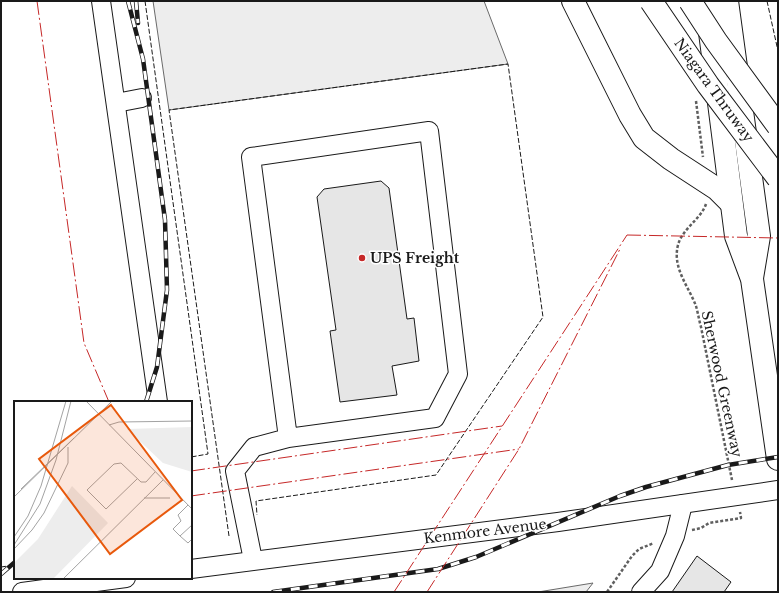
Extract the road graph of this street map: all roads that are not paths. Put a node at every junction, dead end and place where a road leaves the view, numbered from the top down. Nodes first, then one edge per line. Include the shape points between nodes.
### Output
1 (101, 1) edge
2 (572, 1) edge
3 (651, 1) edge
4 (690, 1) edge
5 (706, 1) edge
6 (727, 1) edge
7 (142, 98) dead end
8 (116, 103) junction
9 (778, 126) edge
10 (778, 178) edge
11 (731, 203) junction
12 (752, 279) junction
13 (157, 400) edge
14 (288, 438) junction
15 (778, 459) edge
16 (778, 490) edge
17 (683, 504) junction
18 (253, 560) junction
19 (192, 569) edge
20 (119, 579) edge
21 (22, 592) edge
22 (641, 592) edge

1 - 8 street
2 - 11 main road via 644,138 718,189
3 - 10 main road, Niagara Thruway, bridge via 708,85
4 - 9 main road, bridge
5 - 11 main road
6 - 12 main road via 759,236
7 - 8 street
8 - 13 street
11 - 12 main road via 736,236
12 - 15 main road
14 - 14 street via 435,418 458,374 429,131 251,157
14 - 18 street via 254,447 236,471
16 - 17 street, Kenmore Avenue
17 - 18 street, Kenmore Avenue
17 - 22 street via 675,536 660,572
18 - 19 street, Kenmore Avenue
20 - 21 street

